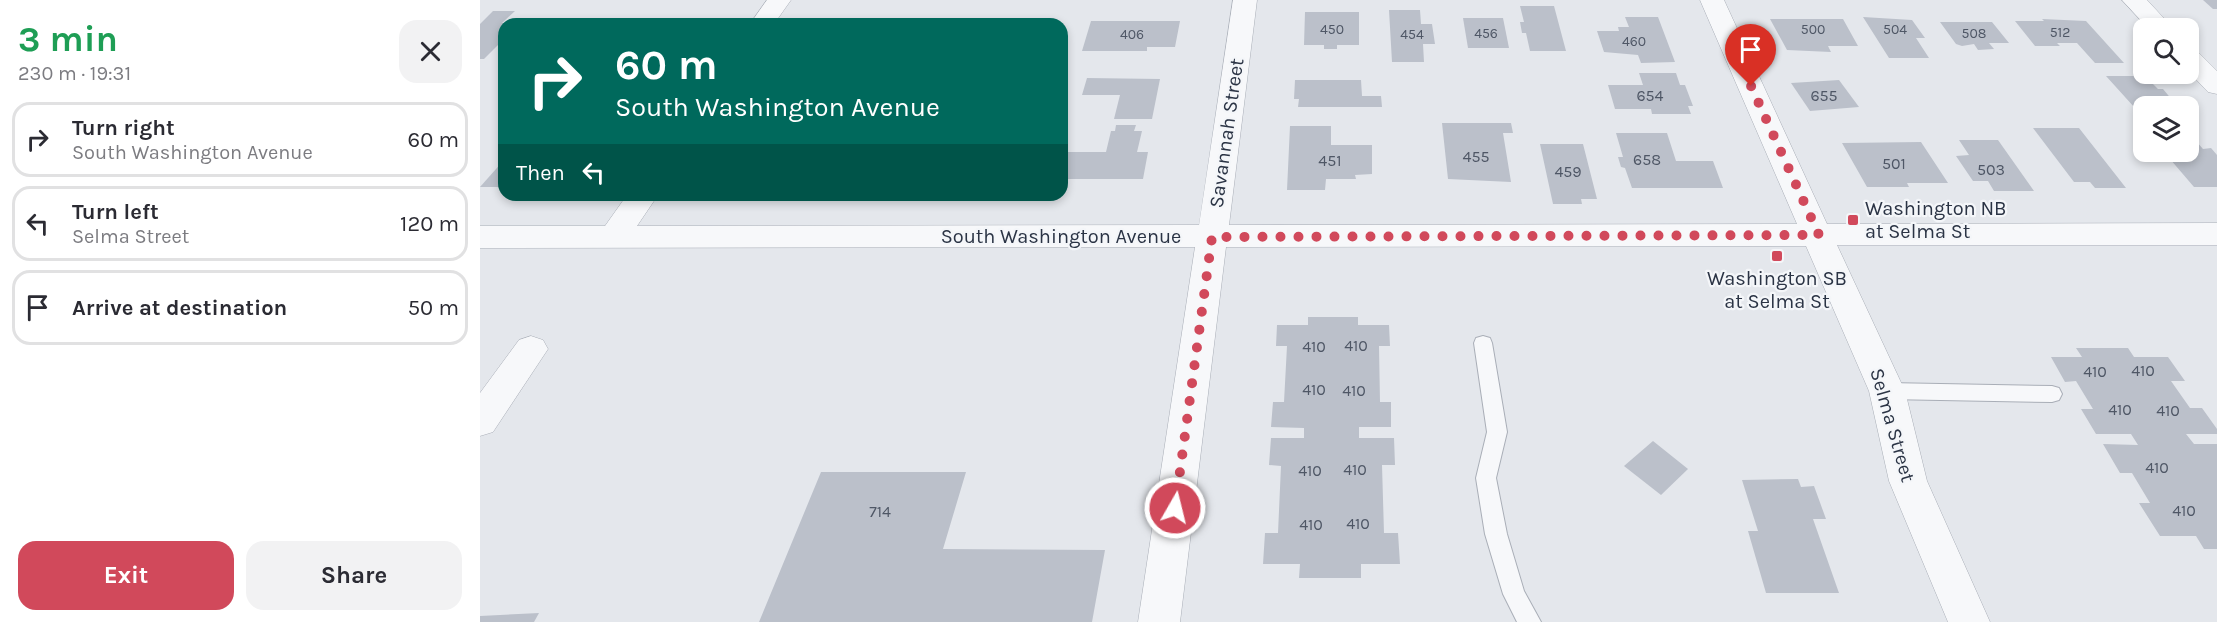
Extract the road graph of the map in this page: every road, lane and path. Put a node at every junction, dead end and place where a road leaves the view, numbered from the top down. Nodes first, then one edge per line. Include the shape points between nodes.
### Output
1 (779, 0) edge
2 (1245, 0) edge
3 (1712, 0) edge
4 (2134, 0) edge
5 (766, 18) edge
6 (2151, 18) edge
7 (2199, 67) edge
8 (2217, 86) edge
9 (639, 201) edge
10 (2217, 234) edge
11 (1819, 235) junction
12 (480, 237) edge
13 (613, 237) junction
14 (1212, 237) junction
15 (1483, 343) dead end
16 (531, 349) dead end
17 (1887, 391) junction
18 (2052, 394) dead end
19 (480, 421) edge
20 (1159, 622) edge
21 (1529, 622) edge
22 (1969, 622) edge

1 - 5 street
2 - 14 street, Savannah Street
3 - 11 street, Selma Street
4 - 6 street
7 - 8 street
9 - 13 street
10 - 11 street, South Washington Avenue
11 - 14 street, South Washington Avenue
11 - 17 street, Selma Street
12 - 13 street, South Washington Avenue
13 - 14 street, South Washington Avenue
14 - 20 street, Savannah Street
15 - 21 lane via 1497,432 1485,478 1514,594
16 - 19 street
17 - 18 lane
17 - 22 street, Selma Street via 1908,481

